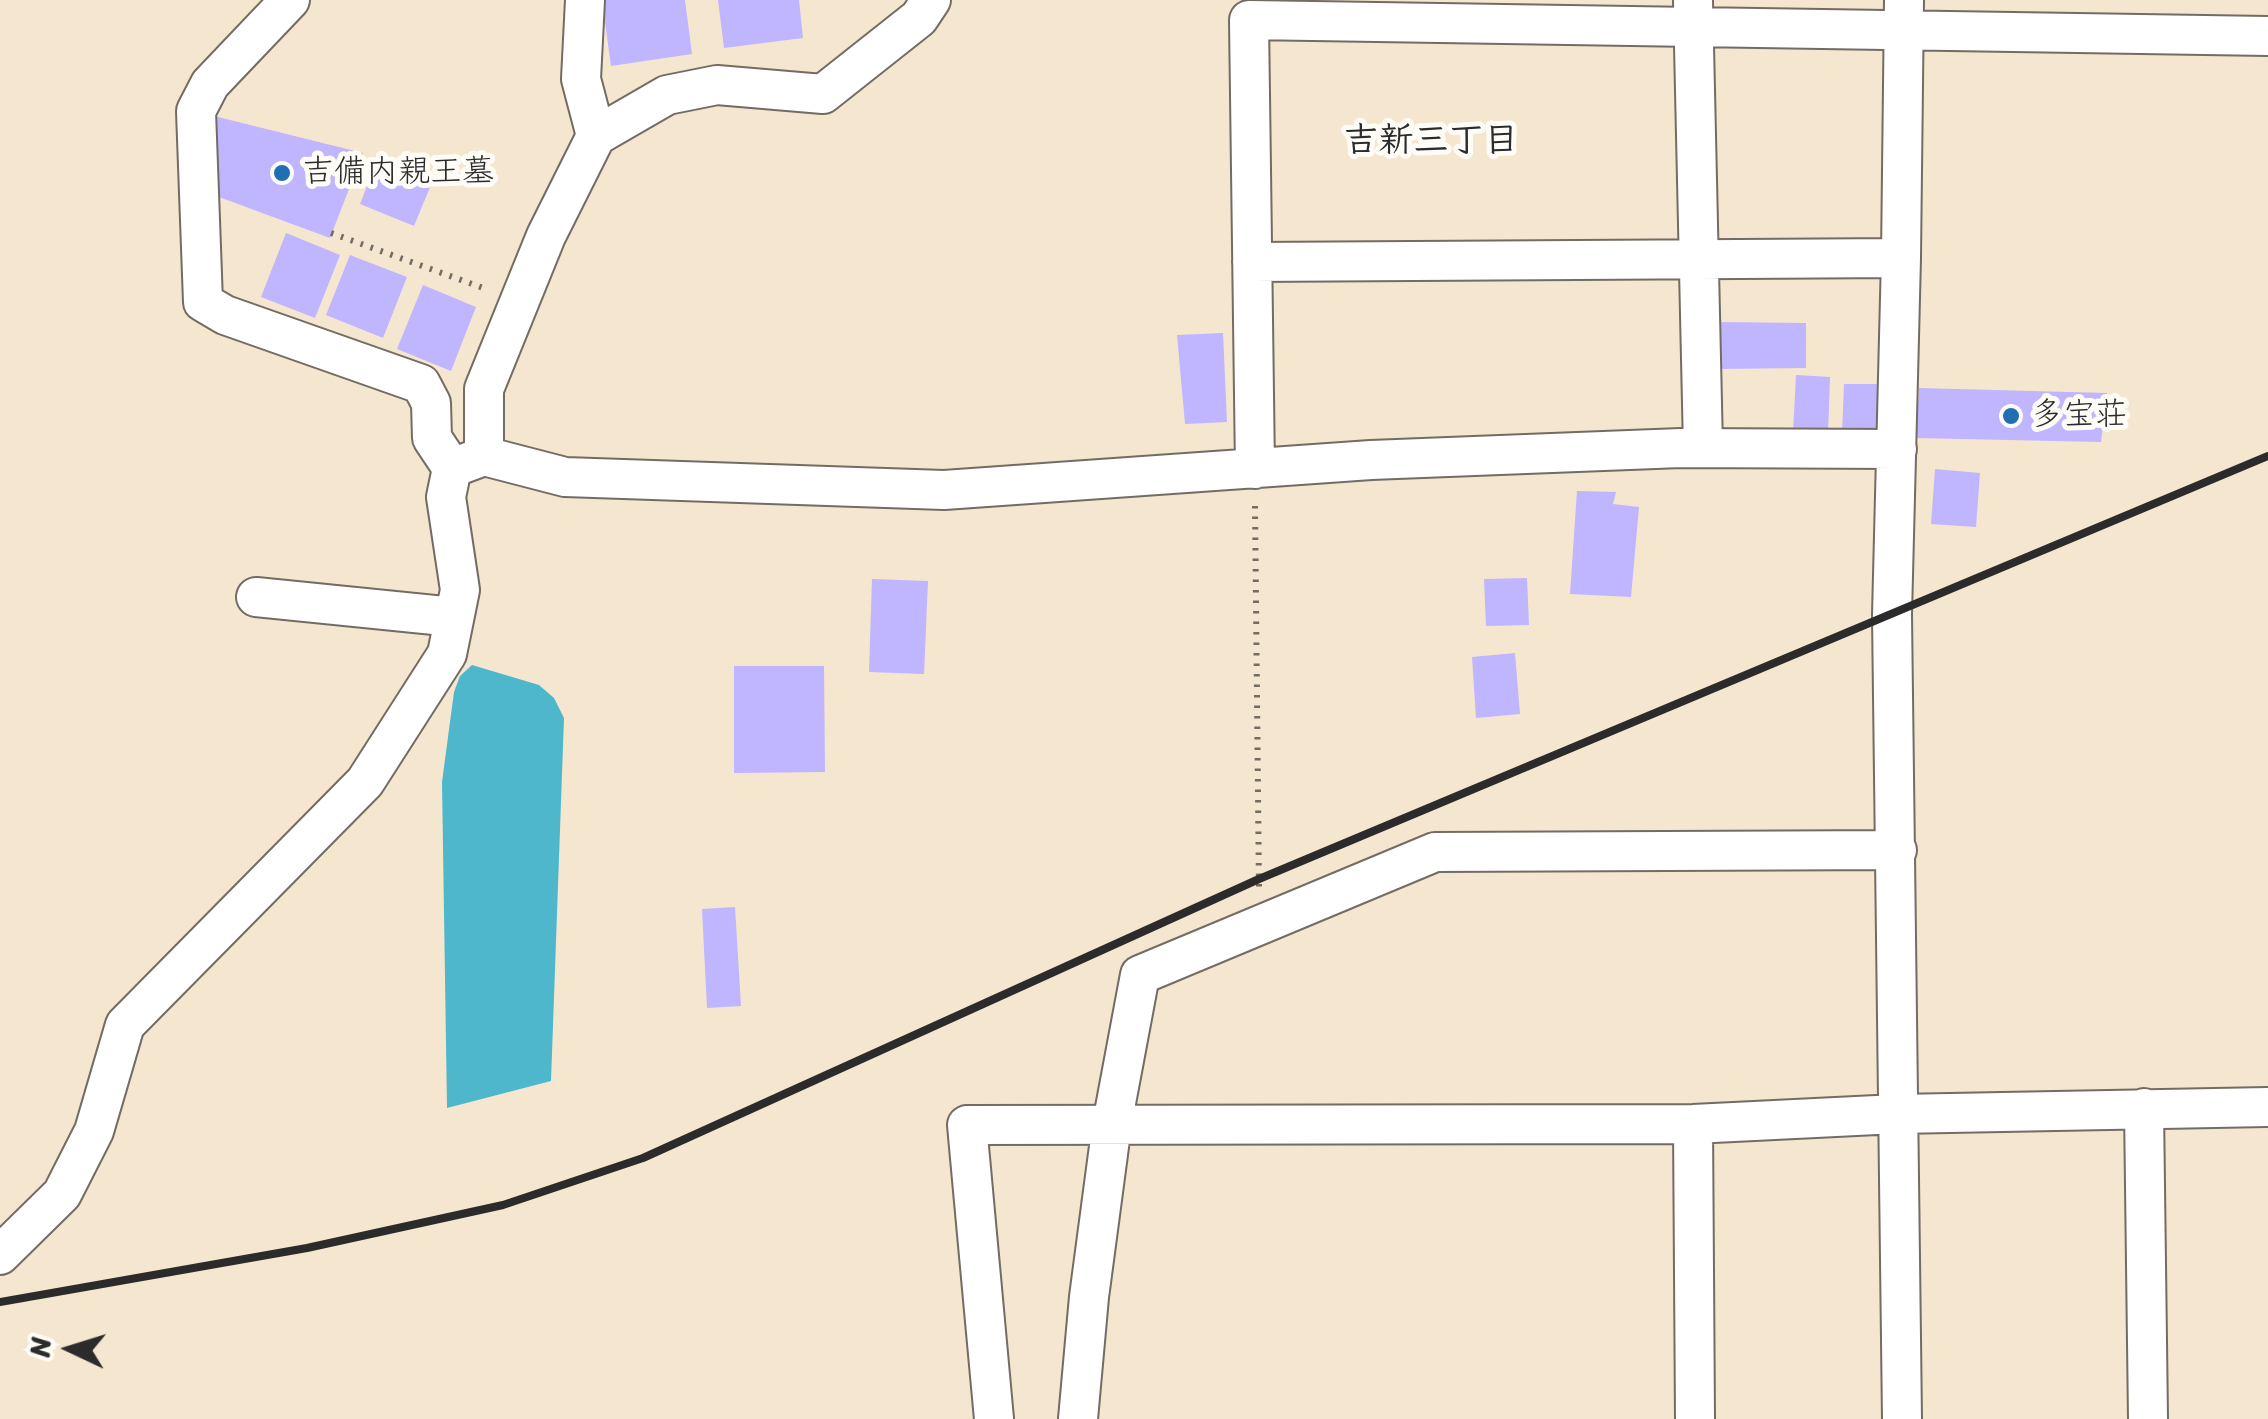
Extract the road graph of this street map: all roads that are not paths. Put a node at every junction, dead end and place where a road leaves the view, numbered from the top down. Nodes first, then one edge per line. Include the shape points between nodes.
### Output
1 (290, 0) edge
2 (585, 0) edge
3 (931, 0) edge
4 (1693, 13) edge
5 (1904, 14) edge
6 (2268, 36) edge
7 (596, 136) junction
8 (1901, 258) junction
9 (1699, 259) junction
10 (1252, 262) junction
11 (1703, 448) junction
12 (1896, 449) junction
13 (468, 462) junction
14 (1255, 469) junction
15 (256, 597) dead end
16 (454, 617) junction
17 (1897, 850) junction
18 (2144, 1108) junction
19 (2268, 1108) edge
20 (1898, 1114) junction
21 (1112, 1124) junction
22 (1693, 1124) junction
23 (0, 1255) edge
24 (994, 1419) edge
25 (1078, 1419) edge
26 (1695, 1419) edge
27 (1902, 1419) edge
28 (2148, 1419) edge

1 - 13 street via 210,84 196,110 203,302 421,384 432,402 432,438
2 - 7 street via 580,79
3 - 7 street via 920,18 823,94 717,86 667,95
4 - 5 street
4 - 9 street
4 - 10 street via 1249,20
5 - 6 street
5 - 8 street
7 - 13 street via 546,236 484,389
8 - 9 street
8 - 12 street
9 - 10 street
9 - 11 street
10 - 14 street
11 - 12 street
11 - 14 street
12 - 17 street
13 - 14 street via 564,477 927,489
13 - 16 street via 446,497 460,590
15 - 16 street
16 - 23 street via 447,654 366,782 125,1025 94,1131 62,1194
17 - 20 street
17 - 21 street via 1435,852 1140,975
18 - 19 street
18 - 20 street
18 - 28 street
20 - 22 street
20 - 27 street
21 - 22 street
21 - 24 street via 966,1125
21 - 25 street
22 - 26 street

